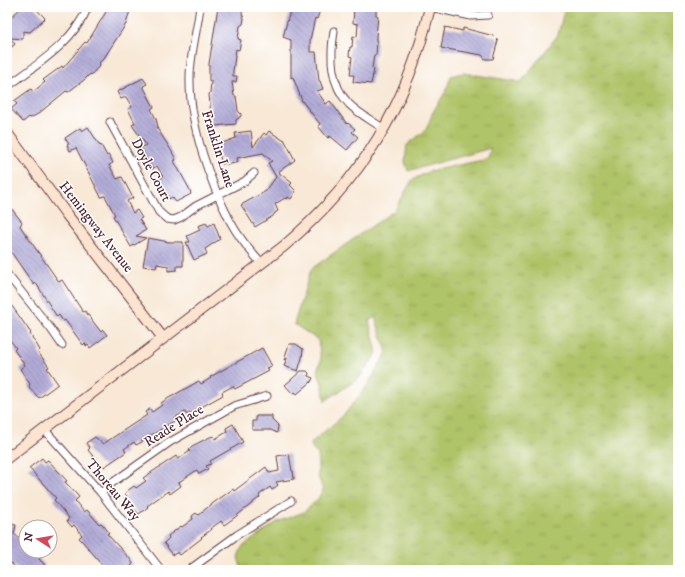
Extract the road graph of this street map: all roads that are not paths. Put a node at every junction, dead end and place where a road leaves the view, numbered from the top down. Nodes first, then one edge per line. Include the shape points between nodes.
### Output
1 (88, 7) edge
2 (200, 7) edge
3 (430, 7) edge
4 (488, 15) dead end
5 (334, 31) dead end
6 (7, 87) edge
7 (110, 122) dead end
8 (384, 129) junction
9 (7, 133) edge
10 (254, 173) dead end
11 (219, 195) junction
12 (261, 263) junction
13 (7, 274) edge
14 (163, 338) junction
15 (62, 345) dead end
16 (267, 396) dead end
17 (44, 429) junction
18 (7, 458) edge
19 (101, 493) junction
20 (291, 501) dead end
21 (160, 570) edge
22 (189, 570) edge

1 - 6 street via 81,21 62,44
2 - 11 street, Franklin Lane via 191,65 192,113 208,168
3 - 4 street via 471,16
3 - 8 main road via 416,57 400,98
5 - 8 street via 331,48 333,73 338,88 349,104
7 - 11 street, Doyle Court via 159,212 167,219 181,217 196,206
8 - 12 main road via 357,171 340,191 304,228
9 - 14 main road, Hemingway Avenue
10 - 11 street, Doyle Court
11 - 12 street, Franklin Lane via 231,222
12 - 14 main road
13 - 15 street
14 - 17 main road
16 - 19 street, Reade Place via 234,406 170,442
17 - 18 main road
17 - 19 street, Thoreau Way
19 - 21 street, Thoreau Way
20 - 22 street via 237,535

